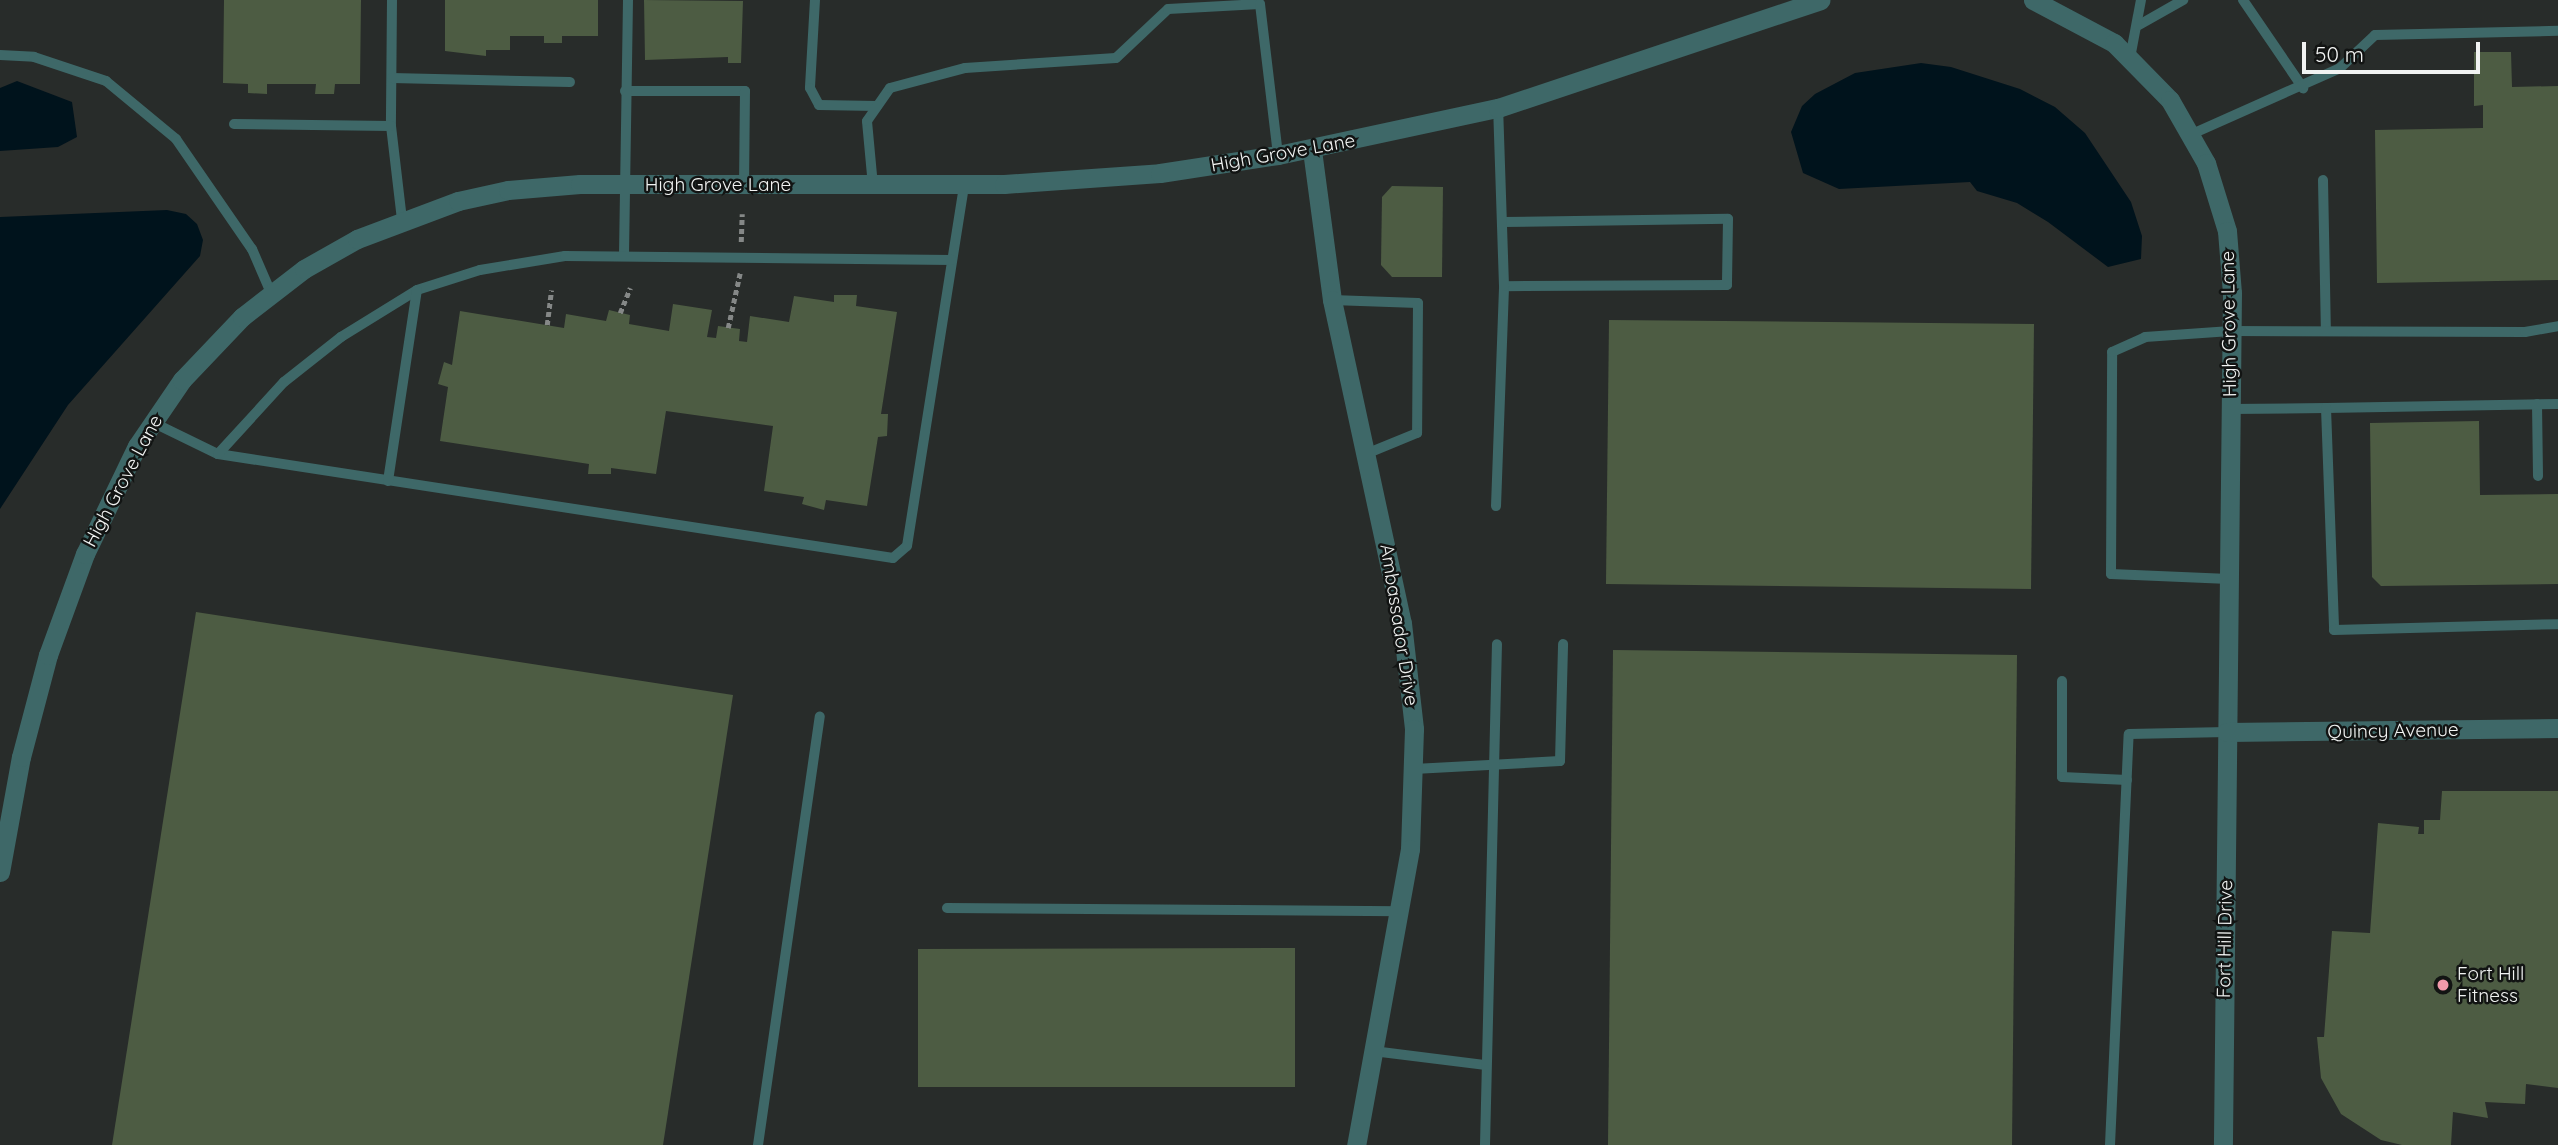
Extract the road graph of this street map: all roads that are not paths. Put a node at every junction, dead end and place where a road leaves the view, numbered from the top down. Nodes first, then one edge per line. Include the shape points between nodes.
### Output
1 (392, 0) edge
2 (628, 0) edge
3 (815, 0) edge
4 (1820, 0) edge
5 (2033, 0) edge
6 (2141, 0) edge
7 (2183, 0) edge
8 (2243, 0) edge
9 (1262, 2) edge
10 (1790, 5) edge
11 (2139, 25) junction
12 (2558, 31) edge
13 (0, 55) edge
14 (2130, 58) junction
15 (392, 78) junction
16 (570, 82) dead end
17 (2303, 88) junction
18 (625, 91) junction
19 (877, 106) junction
20 (1498, 108) junction
21 (234, 124) dead end
22 (391, 126) junction
23 (2192, 134) junction
24 (1312, 150) junction
25 (1278, 155) junction
26 (2323, 180) dead end
27 (622, 185) junction
28 (744, 185) junction
29 (964, 185) junction
30 (873, 186) junction
31 (401, 219) junction
32 (1503, 222) junction
33 (624, 255) junction
34 (952, 260) junction
35 (1504, 286) junction
36 (417, 290) junction
37 (271, 293) junction
38 (1332, 300) junction
39 (2558, 326) edge
40 (2326, 330) junction
41 (2231, 331) junction
42 (2538, 404) junction
43 (2558, 404) edge
44 (2326, 408) junction
45 (2230, 409) junction
46 (152, 422) junction
47 (218, 454) junction
48 (1366, 454) junction
49 (2538, 476) dead end
50 (388, 481) junction
51 (1496, 506) dead end
52 (2229, 579) junction
53 (2558, 624) edge
54 (1497, 644) dead end
55 (1563, 644) dead end
56 (2062, 681) dead end
57 (820, 716) dead end
58 (2558, 728) edge
59 (2227, 732) junction
60 (1494, 765) junction
61 (1414, 769) junction
62 (2127, 780) junction
63 (0, 872) edge
64 (947, 908) dead end
65 (1401, 911) junction
66 (1373, 1051) junction
67 (1486, 1065) junction
68 (758, 1145) edge
69 (1356, 1145) edge
70 (1485, 1145) edge
71 (2110, 1145) edge
72 (2223, 1145) edge

1 - 15 lane
2 - 18 lane
3 - 19 lane via 810,88 818,105
4 - 10 street, High Grove Lane
5 - 14 street, High Grove Lane via 2084,24
6 - 11 lane
7 - 11 lane
8 - 17 lane
9 - 19 lane via 1168,9 1116,58 965,68 890,88
9 - 25 lane
10 - 20 street, High Grove Lane
11 - 14 lane
12 - 17 lane via 2375,35 2340,68
13 - 37 lane via 34,57 106,81 176,139 252,249
14 - 23 street, High Grove Lane
15 - 16 lane
15 - 22 lane
17 - 23 lane
18 - 27 lane
18 - 28 lane via 745,91
19 - 30 lane via 867,121
20 - 24 street, High Grove Lane
20 - 32 lane
21 - 22 lane
22 - 31 lane
23 - 41 street, High Grove Lane via 2227,231
24 - 25 street, High Grove Lane
24 - 38 street, Ambassador Drive
25 - 29 street, High Grove Lane via 1160,173
26 - 40 lane
27 - 28 street, High Grove Lane
27 - 31 street, High Grove Lane via 508,190
27 - 33 lane
28 - 30 street, High Grove Lane
29 - 30 street, High Grove Lane
29 - 34 lane
31 - 37 street, High Grove Lane via 357,239
32 - 35 lane
32 - 35 lane via 1728,219 1727,285
33 - 34 lane
33 - 36 lane via 521,261
34 - 50 lane via 907,546 893,558
35 - 51 lane
36 - 47 lane via 341,337 284,382
36 - 50 lane
37 - 46 street, High Grove Lane via 209,348
38 - 48 street, Ambassador Drive
38 - 48 lane via 1418,303 1417,433
39 - 40 lane via 2525,332
40 - 41 lane
41 - 45 street, High Grove Lane
41 - 52 lane via 2145,337 2112,352 2111,574
42 - 43 lane
42 - 44 lane
42 - 49 lane
44 - 45 lane
44 - 53 lane via 2334,630
45 - 52 street, High Grove Lane
46 - 47 lane
46 - 63 street, High Grove Lane via 107,502 59,621 26,736
47 - 50 lane
48 - 61 street, Ambassador Drive via 1404,635
52 - 59 street, High Grove Lane
54 - 60 lane
55 - 60 lane via 1560,761
56 - 62 lane via 2062,777
57 - 68 lane
58 - 59 street, Quincy Avenue
59 - 62 lane via 2129,734
59 - 72 street, Fort Hill Drive
60 - 61 lane
60 - 67 lane
61 - 65 street, Ambassador Drive
62 - 71 lane
64 - 65 lane
65 - 66 street, Ambassador Drive
66 - 67 lane
66 - 69 street, Ambassador Drive
67 - 70 lane

